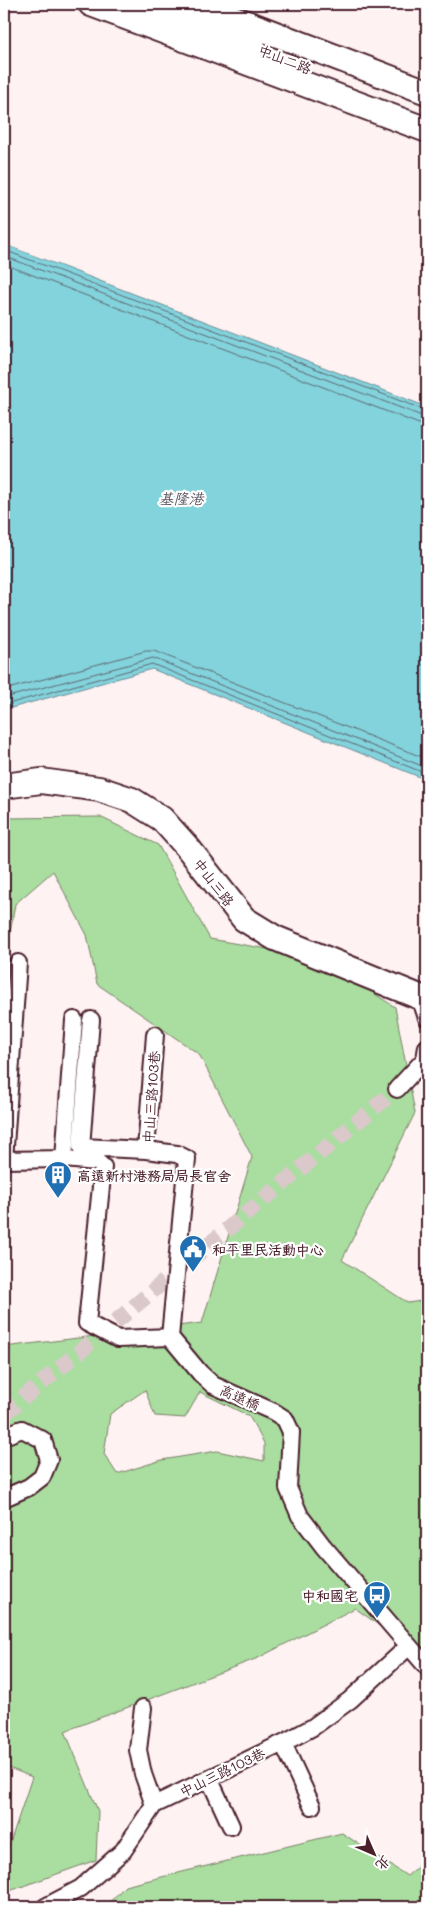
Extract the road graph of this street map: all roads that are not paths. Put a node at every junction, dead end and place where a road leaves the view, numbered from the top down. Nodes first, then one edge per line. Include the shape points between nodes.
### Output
1 (91, 4) edge
2 (142, 4) edge
3 (197, 4) edge
4 (427, 92) edge
5 (427, 114) edge
6 (427, 130) edge
7 (4, 786) edge
8 (18, 963) dead end
9 (425, 1005) edge
10 (74, 1020) dead end
11 (91, 1020) dead end
12 (155, 1035) dead end
13 (427, 1047) edge
14 (427, 1075) edge
15 (146, 1150) junction
16 (64, 1159) junction
17 (170, 1337) junction
18 (4, 1436) edge
19 (4, 1498) edge
20 (409, 1646) junction
21 (427, 1667) edge
22 (143, 1708) dead end
23 (283, 1743) junction
24 (209, 1778) junction
25 (154, 1805) junction
26 (312, 1806) dead end
27 (231, 1826) dead end
28 (45, 1907) edge

1 - 6 street
2 - 5 street, 中山二路
3 - 4 street, 中山二路
7 - 9 street, 中山三路 via 41,781 99,789 132,800 162,819 244,919 275,938
8 - 16 street via 4,1160
10 - 16 street
11 - 15 street via 81,1147
12 - 15 street, 中山三路103巷
13 - 14 street via 424,1058 397,1090
15 - 17 street, 中山三路103巷 via 187,1158
16 - 17 street via 97,1162 103,1167 87,1323 118,1339
17 - 20 street, 高遠橋 via 214,1385 285,1419 291,1432 288,1488 300,1516
18 - 19 street via 22,1429 42,1440 50,1460 42,1476 29,1487
20 - 21 street
20 - 23 street, 中山三路103巷 via 350,1700 313,1727
22 - 25 street via 138,1750
23 - 24 street, 中山三路103巷
23 - 26 street
24 - 25 street, 中山三路103巷
24 - 27 street
25 - 28 street, 中山三路103巷 via 123,1851 81,1888

